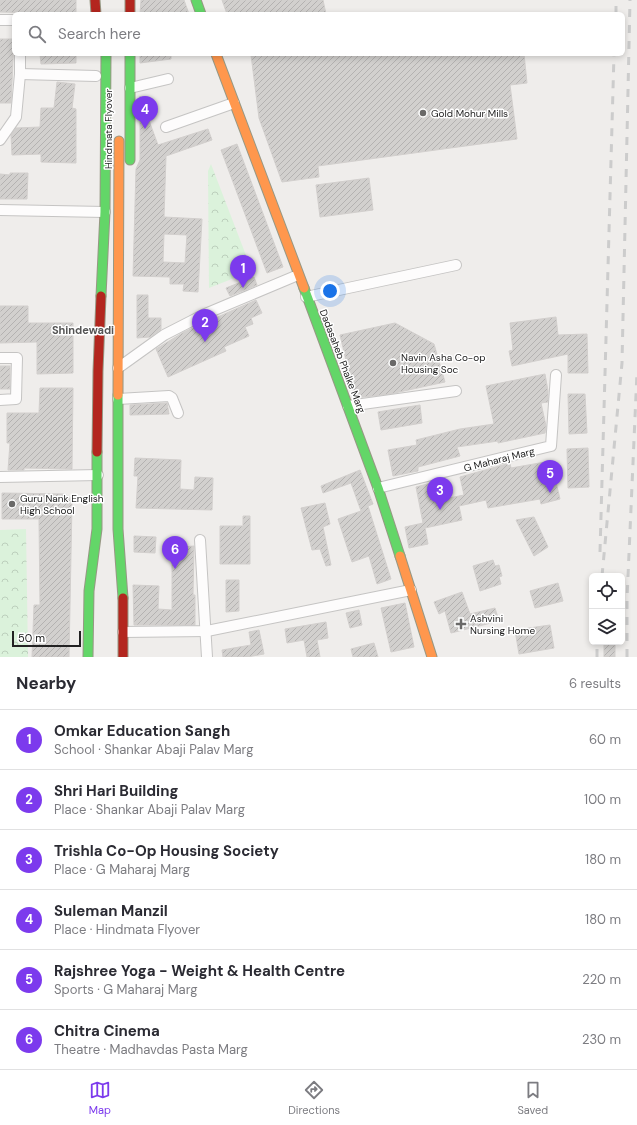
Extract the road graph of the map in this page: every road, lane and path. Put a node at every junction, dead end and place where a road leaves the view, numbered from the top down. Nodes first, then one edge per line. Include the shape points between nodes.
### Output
1 (95, 0) edge
2 (130, 0) edge
3 (196, 0) edge
4 (96, 12) edge
5 (130, 12) edge
6 (200, 12) edge
7 (0, 20) edge
8 (12, 20) edge
9 (20, 56) edge
10 (106, 56) edge
11 (130, 56) edge
12 (217, 56) edge
13 (20, 74) junction
14 (96, 76) dead end
15 (168, 79) dead end
16 (130, 88) junction
17 (234, 103) junction
18 (166, 127) dead end
19 (119, 134) dead end
20 (0, 140) edge
21 (95, 167) dead end
22 (130, 172) dead end
23 (129, 187) dead end
24 (106, 189) junction
25 (119, 204) junction
26 (0, 210) edge
27 (105, 212) junction
28 (456, 265) dead end
29 (298, 275) junction
30 (306, 296) junction
31 (0, 358) edge
32 (118, 368) junction
33 (556, 375) dead end
34 (456, 391) dead end
35 (118, 399) junction
36 (0, 400) edge
37 (348, 406) junction
38 (178, 413) dead end
39 (98, 475) junction
40 (0, 477) edge
41 (378, 488) junction
42 (97, 528) junction
43 (118, 529) junction
44 (200, 540) dead end
45 (100, 577) dead end
46 (411, 590) junction
47 (112, 591) dead end
48 (206, 631) junction
49 (123, 632) junction
50 (88, 657) edge
51 (123, 657) edge
52 (207, 657) edge
53 (432, 657) edge

1 - 4 main road
2 - 5 main road
3 - 6 main road
7 - 8 street
9 - 13 street
10 - 24 main road, Hindmata Flyover
11 - 16 main road
12 - 17 main road, Dadasaheb Phalke Marg
13 - 14 street
13 - 20 street via 16,117
15 - 16 street
16 - 22 main road
17 - 18 street
17 - 29 main road, Dadasaheb Phalke Marg
19 - 25 main road, Hindmata Flyover
21 - 24 main road
23 - 25 main road
24 - 27 main road, Hindmata Flyover
25 - 32 main road, Hindmata Flyover
26 - 27 street
27 - 39 main road, Hindmata Flyover via 98,371
28 - 30 street
29 - 30 main road, Dadasaheb Phalke Marg
29 - 32 street via 171,331
30 - 37 main road, Dadasaheb Phalke Marg
31 - 36 street via 16,358 16,399
32 - 35 main road, Hindmata Flyover
33 - 41 street, G Maharaj Marg via 551,446
34 - 37 street
35 - 38 street via 168,396 172,398
35 - 43 main road, Hindmata Flyover
37 - 41 main road, Dadasaheb Phalke Marg
39 - 40 street
39 - 42 main road, Hindmata Flyover
41 - 46 main road, Dadasaheb Phalke Marg
42 - 45 main road
42 - 50 main road via 89,591
43 - 47 main road
43 - 49 main road
44 - 48 street
46 - 48 street
46 - 53 main road, Dadasaheb Phalke Marg
48 - 49 street
48 - 52 street
49 - 51 main road

